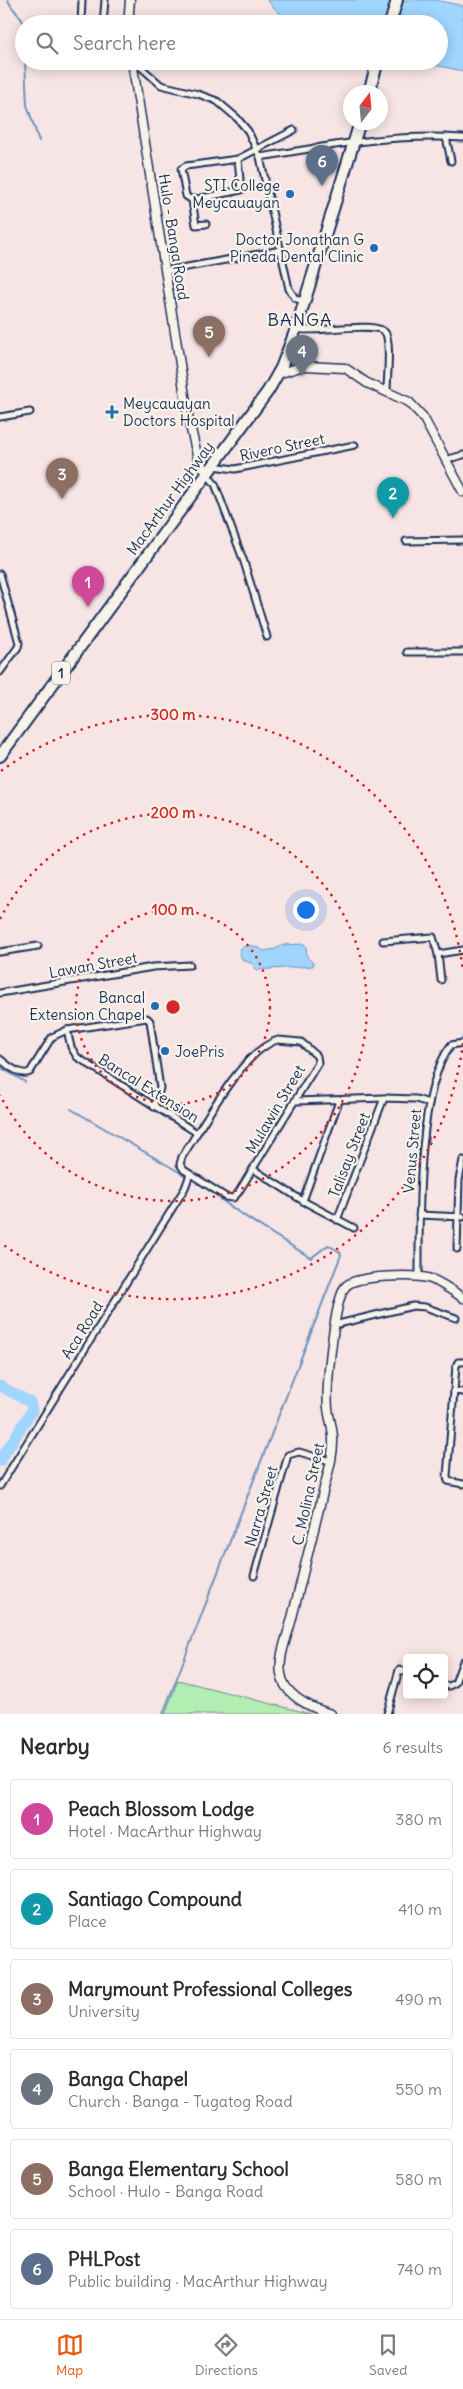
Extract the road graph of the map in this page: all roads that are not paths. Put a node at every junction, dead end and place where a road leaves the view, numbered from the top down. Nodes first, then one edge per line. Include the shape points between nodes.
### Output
1 (82, 0) edge
2 (105, 0) edge
3 (130, 0) edge
4 (398, 0) edge
5 (82, 15) edge
6 (104, 15) edge
7 (129, 15) edge
8 (393, 15) edge
9 (134, 70) edge
10 (144, 70) edge
11 (375, 70) edge
12 (371, 85) edge
13 (294, 130) dead end
14 (357, 130) edge
15 (446, 137) junction
16 (463, 138) edge
17 (354, 141) junction
18 (257, 148) junction
19 (260, 157) junction
20 (238, 159) junction
21 (451, 160) dead end
22 (192, 200) junction
23 (206, 224) dead end
24 (281, 250) junction
25 (165, 271) junction
26 (304, 302) junction
27 (296, 329) junction
28 (289, 346) junction
29 (299, 352) tunnel mouth
30 (278, 374) junction
31 (388, 392) junction
32 (30, 412) dead end
33 (0, 417) edge
34 (356, 445) dead end
35 (463, 455) edge
36 (445, 460) junction
37 (210, 470) junction
38 (463, 492) edge
39 (463, 540) edge
40 (406, 541) dead end
41 (0, 574) edge
42 (267, 637) dead end
43 (407, 652) dead end
44 (463, 652) edge
45 (0, 672) edge
46 (0, 756) edge
47 (383, 940) dead end
48 (38, 946) dead end
49 (463, 950) edge
50 (0, 952) edge
51 (438, 954) junction
52 (190, 965) dead end
53 (441, 980) dead end
54 (0, 993) edge
55 (67, 1030) junction
56 (463, 1043) edge
57 (0, 1059) edge
58 (384, 1098) junction
59 (296, 1101) junction
60 (339, 1101) junction
61 (429, 1102) junction
62 (154, 1107) junction
63 (197, 1134) junction
64 (463, 1160) edge
65 (252, 1169) junction
66 (190, 1174) junction
67 (303, 1201) junction
68 (419, 1215) junction
69 (460, 1217) edge
70 (337, 1220) junction
71 (354, 1228) dead end
72 (457, 1249) dead end
73 (419, 1276) junction
74 (463, 1298) edge
75 (456, 1318) dead end
76 (334, 1325) junction
77 (463, 1362) edge
78 (454, 1391) junction
79 (463, 1392) edge
80 (330, 1461) junction
81 (463, 1484) edge
82 (0, 1486) edge
83 (254, 1576) dead end
84 (463, 1662) edge
85 (403, 1671) edge
86 (448, 1686) edge
87 (331, 1714) edge
88 (387, 1714) edge

1 - 5 street
2 - 6 street
3 - 7 street
4 - 8 highway
9 - 25 street, Hulo - Banga Road
10 - 18 street via 161,85 217,101 243,124
11 - 12 highway
13 - 18 street
14 - 17 highway, MacArthur Highway / 1
15 - 16 street
15 - 17 street
15 - 21 street
17 - 19 street
17 - 26 highway, MacArthur Highway / 1
18 - 19 street
18 - 20 street
19 - 24 street
20 - 22 street via 241,190
20 - 22 street via 181,169 186,196
22 - 23 street via 196,225
24 - 25 street
24 - 26 street via 290,292
25 - 37 street, Hulo - Banga Road via 189,421 198,459
26 - 27 highway, MacArthur Highway / 1
27 - 28 highway, MacArthur Highway / 1
27 - 31 street via 371,327 383,330 387,338
28 - 29 street
28 - 30 highway, MacArthur Highway / 1
30 - 31 street via 302,367 345,368
30 - 37 highway, MacArthur Highway / 1
31 - 36 street via 403,398 419,411
32 - 33 street
34 - 37 street, Rivero Street via 235,469
35 - 36 street
36 - 38 street
37 - 42 street
37 - 46 highway, MacArthur Highway / 1
39 - 40 street
41 - 45 street via 19,643
43 - 44 street
47 - 51 street via 433,937
48 - 50 street
49 - 51 street
51 - 53 street
52 - 54 street, Lawan Street via 153,967
55 - 57 street via 52,1037 26,1074
55 - 62 street, Bancal Extension via 77,1057
55 - 62 street via 146,1018 150,1021 160,1088
56 - 61 street, Venus Street via 452,1045 445,1053
58 - 60 street
58 - 61 street
58 - 70 street, Talisay Street
59 - 60 street
59 - 63 street, Mulawin Street via 318,1063 317,1056 301,1042 273,1041 257,1052 229,1083
59 - 65 street, Mulawin Street
60 - 67 street
61 - 68 street, Venus Street
62 - 63 street, Bancal Extension
63 - 66 street, Bancal Extension via 180,1164
64 - 69 street
65 - 66 street via 238,1193 230,1198
65 - 67 street
66 - 82 street, Aca Road via 185,1188
67 - 70 street
68 - 69 street
68 - 73 street, Venus Street
69 - 72 street
70 - 71 street
73 - 74 street, C. Molina Street via 436,1281
73 - 76 street, C. Molina Street via 348,1284 342,1291
75 - 76 street via 413,1306
76 - 80 street, C. Molina Street via 327,1407 334,1438
77 - 78 street via 456,1366
78 - 79 street
78 - 81 street via 447,1479
80 - 83 street, Narra Street via 299,1452 288,1455
80 - 87 street, C. Molina Street via 281,1673 284,1685 300,1699
84 - 86 street via 455,1683
85 - 88 street via 400,1670

